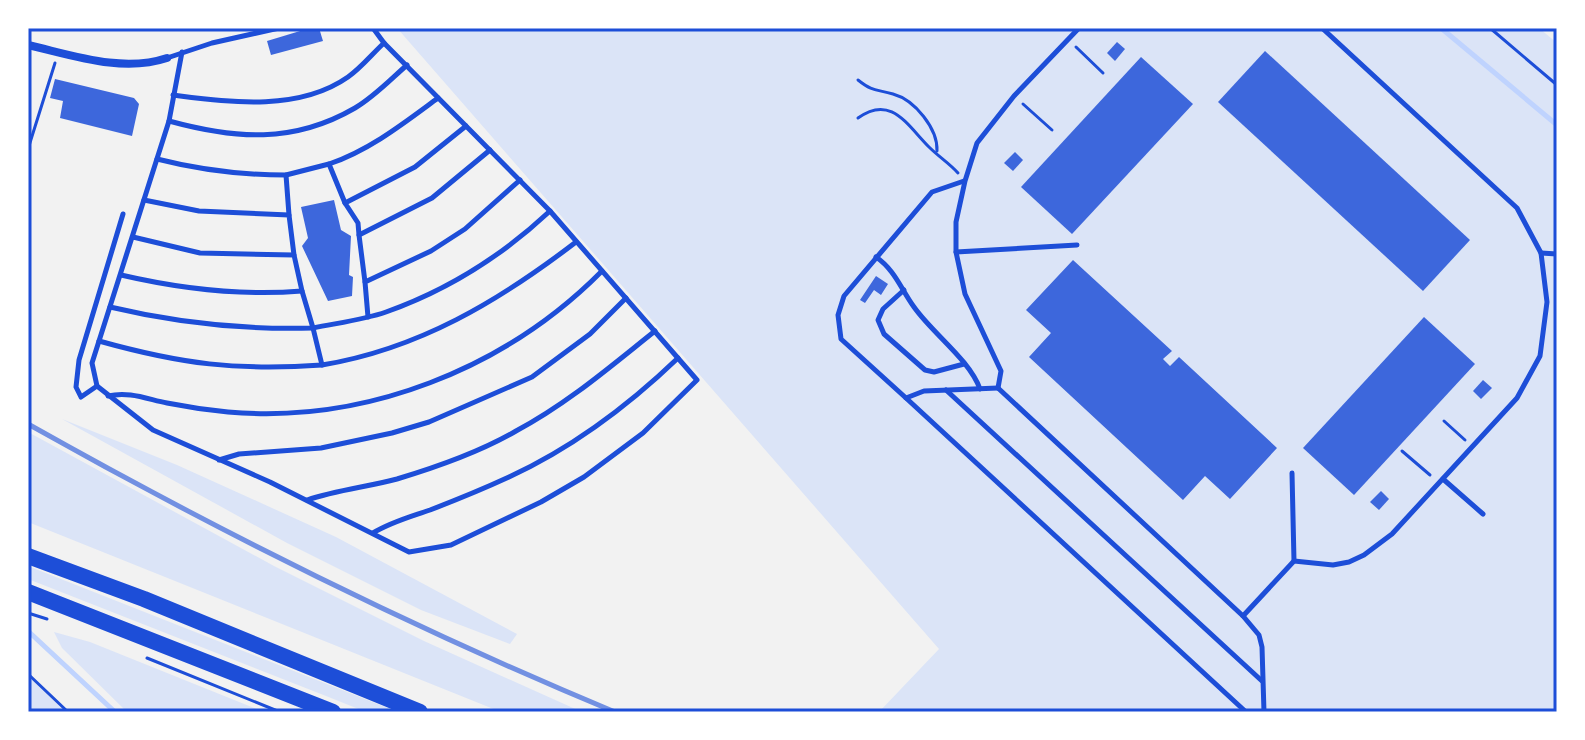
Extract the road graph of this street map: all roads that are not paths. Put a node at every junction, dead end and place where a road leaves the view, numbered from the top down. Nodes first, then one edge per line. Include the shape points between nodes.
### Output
1 (279, 28) edge
2 (373, 28) edge
3 (1079, 28) edge
4 (1322, 28) edge
5 (384, 43) junction
6 (28, 45) edge
7 (182, 52) junction
8 (167, 58) joint
9 (407, 65) junction
10 (173, 95) junction
11 (438, 98) junction
12 (169, 121) junction
13 (466, 126) junction
14 (490, 150) junction
15 (157, 159) junction
16 (329, 164) junction
17 (286, 175) junction
18 (520, 180) junction
19 (965, 181) junction
20 (144, 200) junction
21 (345, 203) junction
22 (550, 211) junction
23 (123, 214) dead end
24 (289, 215) junction
25 (359, 235) junction
26 (133, 237) junction
27 (576, 242) junction
28 (1077, 245) dead end
29 (956, 252) junction
30 (1541, 253) junction
31 (1557, 254) edge
32 (294, 255) junction
33 (876, 257) junction
34 (602, 271) junction
35 (121, 275) junction
36 (365, 282) junction
37 (904, 290) junction
38 (302, 291) junction
39 (626, 298) junction
40 (110, 307) junction
41 (368, 317) junction
42 (313, 328) junction
43 (655, 331) junction
44 (99, 341) junction
45 (678, 358) junction
46 (964, 364) junction
47 (322, 365) junction
48 (97, 386) junction
49 (998, 388) junction
50 (946, 389) junction
51 (980, 389) junction
52 (107, 396) junction
53 (906, 398) junction
54 (218, 461) junction
55 (1292, 473) dead end
56 (1441, 481) junction
57 (307, 500) junction
58 (1483, 514) dead end
59 (372, 534) junction
60 (28, 556) edge
61 (1294, 561) junction
62 (28, 592) edge
63 (1243, 616) junction
64 (1263, 682) junction
65 (333, 712) edge
66 (420, 712) edge
67 (1246, 712) edge
68 (1264, 712) edge

1 - 7 lane
2 - 5 lane
3 - 19 lane via 977,143
4 - 30 lane via 1517,208
5 - 9 lane
5 - 10 lane via 348,77 289,99 232,103
6 - 8 street via 121,64
7 - 8 lane
7 - 10 lane
9 - 11 lane
9 - 12 lane via 357,107 297,132 238,134
10 - 12 lane
11 - 13 lane
11 - 16 lane via 351,157
12 - 15 lane
13 - 14 lane
13 - 21 lane via 415,167
14 - 18 lane
14 - 25 lane via 432,198
15 - 17 lane via 210,171
15 - 20 lane
16 - 17 lane
16 - 21 lane
17 - 24 lane
18 - 22 lane
18 - 36 lane via 465,229
19 - 29 lane
19 - 33 lane via 932,192
20 - 24 lane via 199,211
20 - 26 lane
21 - 25 lane
22 - 27 lane
22 - 41 lane via 475,270
23 - 48 lane via 79,360 76,387 81,397
24 - 32 lane
25 - 36 lane
26 - 32 lane via 200,253
26 - 35 lane
27 - 34 lane
27 - 47 lane via 502,296 458,320 397,347
28 - 29 lane
29 - 49 lane via 965,294 1001,371
30 - 31 lane
30 - 56 lane via 1547,302 1540,356 1517,398
32 - 38 lane
33 - 37 lane
33 - 53 lane via 844,296 838,315 841,339
34 - 39 lane
34 - 52 lane via 510,343 401,395 327,409 266,413 197,408 123,393
35 - 38 lane via 196,290
35 - 40 lane
36 - 41 lane
37 - 46 lane via 931,330
37 - 46 lane via 883,309 878,320 884,334 925,370
38 - 42 lane
39 - 43 lane
39 - 54 lane via 590,334 532,377 429,422 321,448 239,454
40 - 42 lane via 227,327
40 - 44 lane
41 - 42 lane
42 - 47 lane
43 - 45 lane
43 - 57 lane via 515,432 395,479
44 - 47 lane via 181,362 231,368
44 - 48 lane via 92,363
45 - 59 lane via 576,441 511,477
45 - 59 lane via 697,380 643,433 552,496 451,545 409,552
46 - 51 lane
48 - 52 lane
49 - 51 lane
49 - 63 lane
50 - 51 lane
50 - 53 lane
50 - 64 lane
52 - 54 lane via 153,430
53 - 67 lane
54 - 57 lane
55 - 61 lane
56 - 58 lane
56 - 61 lane via 1392,534 1364,555 1333,565
57 - 59 lane
60 - 66 main road
61 - 63 lane
62 - 65 main road
63 - 64 lane via 1259,635
64 - 68 lane

